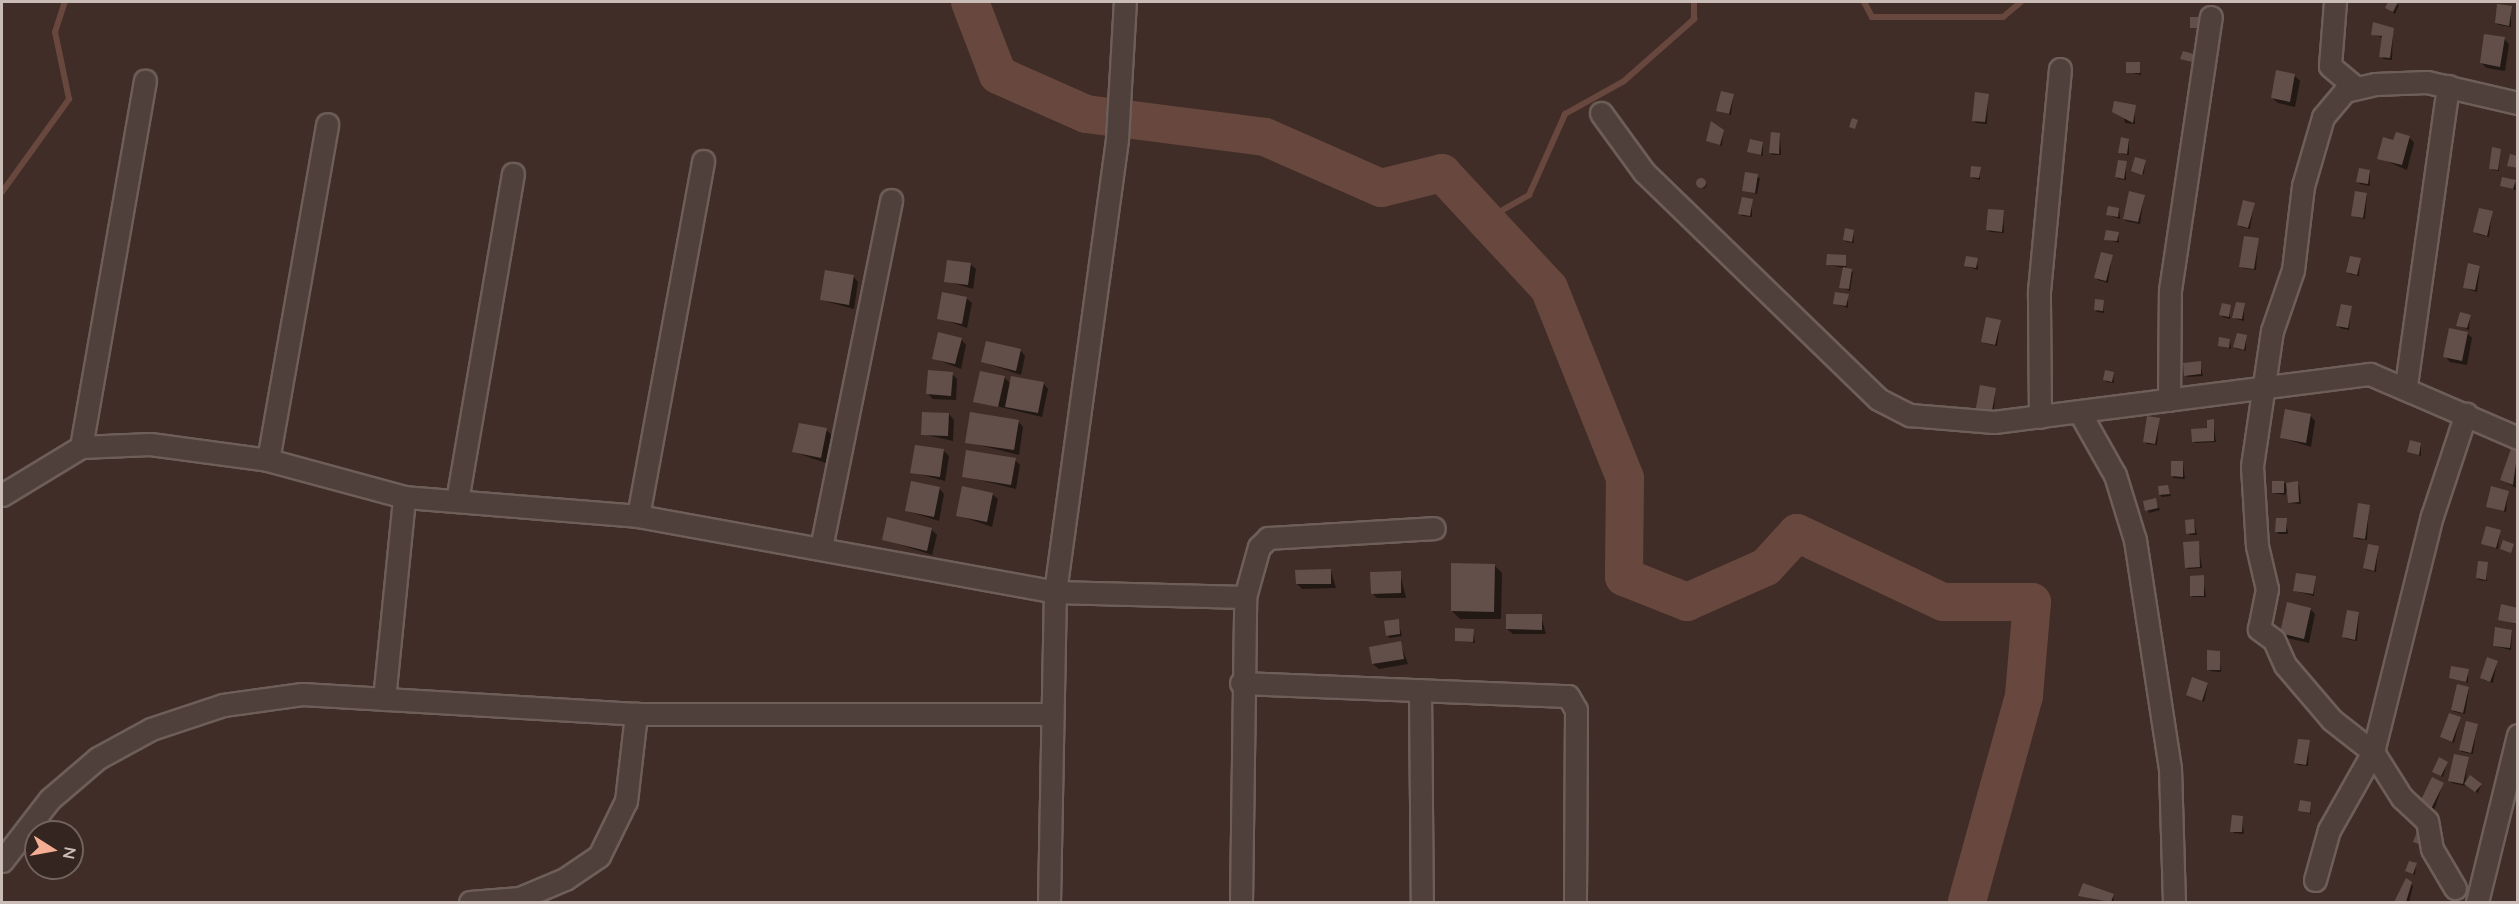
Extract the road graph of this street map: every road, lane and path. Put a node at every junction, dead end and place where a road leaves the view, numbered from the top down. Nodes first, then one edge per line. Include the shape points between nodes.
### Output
1 (1125, 2) edge
2 (2335, 2) edge
3 (2211, 17) dead end
4 (2330, 66) junction
5 (2060, 69) dead end
6 (145, 81) dead end
7 (2448, 86) junction
8 (2356, 88) junction
9 (2517, 103) edge
10 (1601, 113) dead end
11 (2323, 117) junction
12 (327, 124) dead end
13 (703, 161) dead end
14 (513, 174) dead end
15 (891, 200) dead end
16 (2267, 385) junction
17 (2406, 385) junction
18 (2169, 400) junction
19 (2080, 413) junction
20 (2466, 413) junction
21 (2040, 417) junction
22 (2517, 432) edge
23 (81, 447) junction
24 (268, 460) junction
25 (2, 495) edge
26 (404, 498) junction
27 (457, 501) junction
28 (638, 516) junction
29 (1434, 528) dead end
30 (821, 548) junction
31 (1055, 592) junction
32 (1245, 597) junction
33 (1241, 683) junction
34 (1420, 690) junction
35 (384, 699) junction
36 (636, 714) junction
37 (1050, 714) junction
38 (2517, 735) edge
39 (2373, 752) junction
40 (2, 861) edge
41 (2315, 880) dead end
42 (2455, 888) dead end
43 (470, 903) edge
44 (1049, 903) edge
45 (1241, 903) edge
46 (1422, 903) edge
47 (1575, 903) edge
48 (2174, 903) edge
49 (2477, 903) edge

1 - 31 street via 1117,139
2 - 4 street
3 - 18 street via 2170,290
4 - 8 street
4 - 11 street
5 - 21 street via 2039,291
6 - 23 street
7 - 8 street
7 - 9 street
7 - 17 street
8 - 11 street via 2344,91
10 - 21 street via 1644,172 1878,399 1910,415 1940,421
11 - 16 street via 2303,186 2293,270 2272,331
12 - 24 street
13 - 28 street
14 - 27 street
15 - 30 street
16 - 17 street via 2370,374
16 - 18 street
16 - 39 street via 2252,466 2257,546 2266,589 2259,629 2274,640 2285,665 2332,720
17 - 20 street
18 - 19 street
19 - 21 street
19 - 48 street via 2115,475 2135,540 2170,768
20 - 22 street
20 - 39 street via 2432,516
23 - 24 street via 150,444
23 - 25 street
24 - 26 street
26 - 27 street
26 - 35 street
27 - 28 street
28 - 30 street
29 - 32 street via 1268,538 1259,547
30 - 31 street
31 - 32 street
31 - 37 street
32 - 33 street
33 - 34 street
33 - 45 street
34 - 46 street
34 - 47 street via 1562,694 1572,699
35 - 36 street
35 - 40 street via 302,694 223,705 150,729 98,758 50,799
36 - 37 street
36 - 43 street via 626,801 599,856 565,879 520,898
37 - 44 street
38 - 49 street
39 - 41 street via 2329,830
39 - 42 street via 2402,798 2427,821 2432,849

